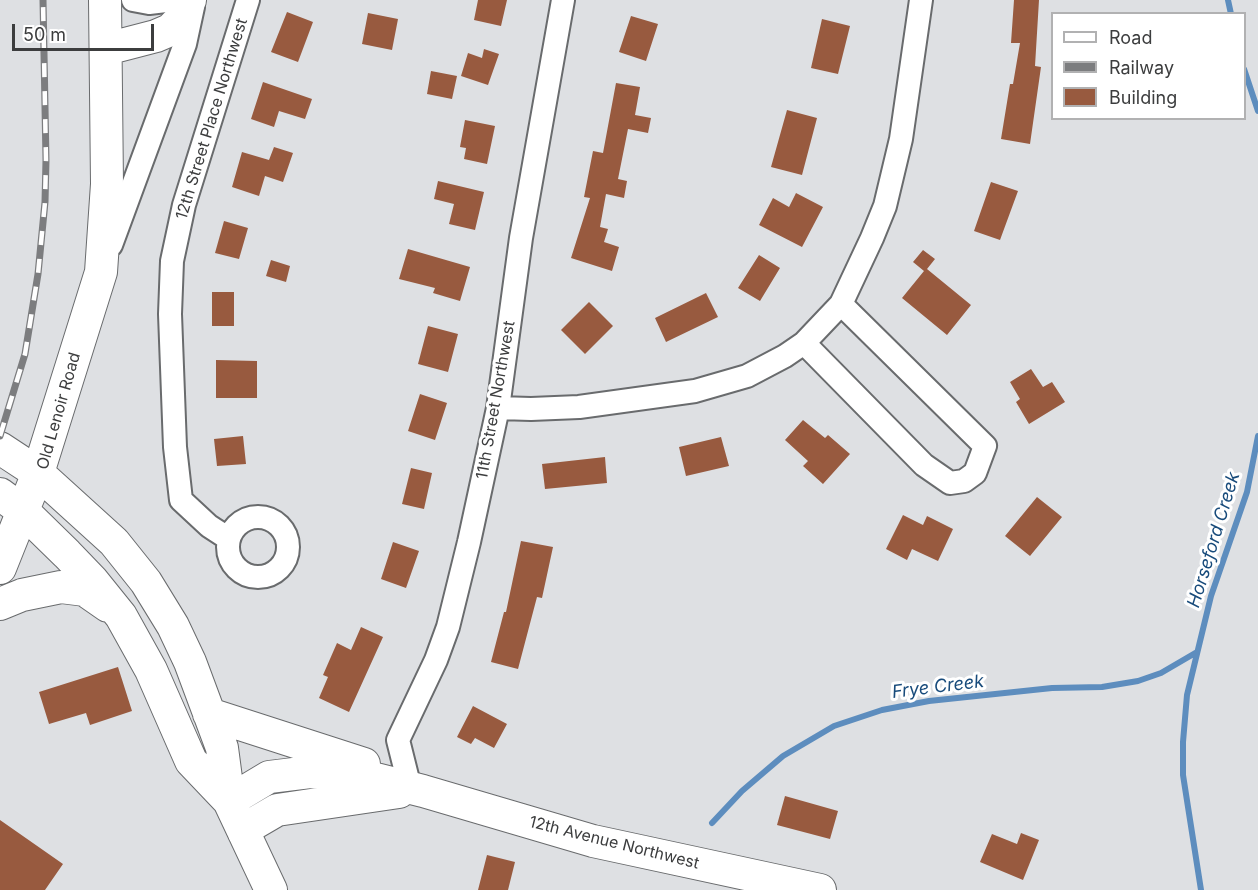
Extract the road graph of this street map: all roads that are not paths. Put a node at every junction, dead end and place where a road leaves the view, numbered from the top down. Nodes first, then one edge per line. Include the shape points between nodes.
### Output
1 (105, 0) edge
2 (133, 0) edge
3 (174, 0) edge
4 (190, 0) edge
5 (195, 0) edge
6 (248, 0) edge
7 (563, 0) edge
8 (921, 0) edge
9 (106, 49) junction
10 (101, 272) junction
11 (841, 304) junction
12 (804, 343) junction
13 (498, 408) junction
14 (0, 448) edge
15 (38, 473) junction
16 (11, 503) edge
17 (229, 539) dead end
18 (0, 568) edge
19 (0, 604) edge
20 (121, 616) junction
21 (210, 714) junction
22 (410, 788) junction
23 (229, 801) junction
24 (244, 833) junction
25 (271, 890) edge
26 (820, 890) edge

1 - 9 main road, Old Lenoir Road
2 - 3 street
4 - 9 main road via 170,30
5 - 10 street via 185,44
6 - 17 street, 12th Street Place Northwest via 184,206 172,261 170,314 175,447 182,500
7 - 13 street, 11th Street Northwest via 521,238
8 - 11 street via 901,140 885,206
9 - 10 main road, Old Lenoir Road via 107,184
10 - 15 main road, Old Lenoir Road
11 - 12 street
11 - 12 street via 985,446 975,473 964,481 950,483 924,465
12 - 13 street via 747,376 695,391 579,407
13 - 22 street, 11th Street Northwest via 448,627 398,740
14 - 15 main road
15 - 16 main road
15 - 21 main road, Old Lenoir Road via 114,542 146,582 190,662
16 - 18 main road
16 - 20 main road, Old Lenoir Road via 92,580
19 - 20 main road via 61,587 86,590
20 - 23 main road, Old Lenoir Road via 151,670 191,761
21 - 22 main road, 12th Avenue Northwest via 365,764
21 - 23 main road, Old Lenoir Road via 222,748
22 - 23 main road, 12th Avenue Northwest via 360,775 310,772 269,777
22 - 24 main road via 278,810
22 - 26 main road, 12th Avenue Northwest via 593,841
23 - 24 main road, Old Lenoir Road
24 - 25 main road, Old Lenoir Road

